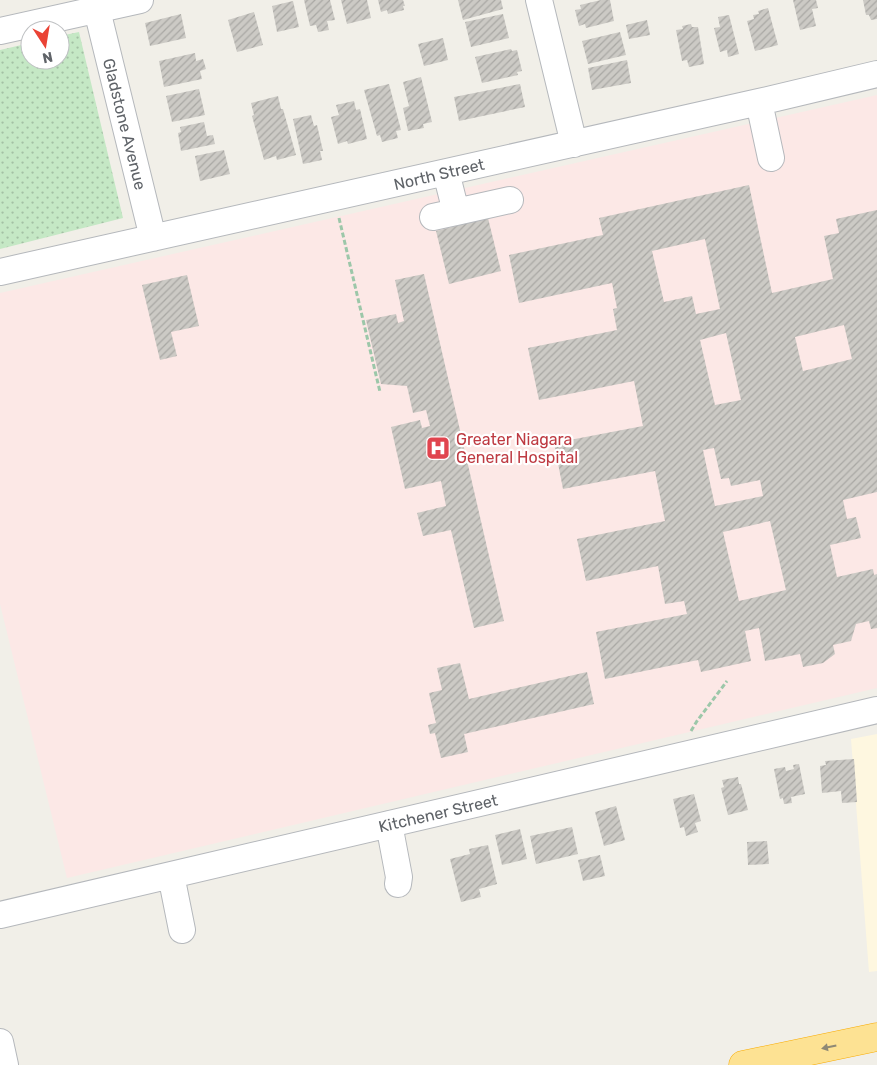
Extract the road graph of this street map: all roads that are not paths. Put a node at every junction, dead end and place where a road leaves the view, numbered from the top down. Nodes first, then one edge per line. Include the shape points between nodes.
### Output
1 (140, 0) edge
2 (540, 0) edge
3 (97, 10) junction
4 (0, 31) edge
5 (877, 74) edge
6 (758, 102) junction
7 (574, 144) junction
8 (771, 158) dead end
9 (446, 172) junction
10 (510, 200) dead end
11 (153, 238) junction
12 (0, 272) edge
13 (877, 710) edge
14 (382, 826) junction
15 (171, 875) junction
16 (392, 885) dead end
17 (0, 915) edge
18 (182, 930) dead end
19 (877, 1037) edge
20 (0, 1042) edge
21 (5, 1065) edge
22 (742, 1065) edge

1 - 3 street
2 - 7 street
3 - 4 street
3 - 11 street, Gladstone Avenue
5 - 6 street, North Street
6 - 7 street, North Street
6 - 8 street
7 - 9 street, North Street
9 - 10 street via 444,215
9 - 11 street, North Street
11 - 12 street, North Street
13 - 14 street, Kitchener Street
14 - 15 street, Kitchener Street
14 - 16 street via 400,877
15 - 17 street, Kitchener Street
15 - 18 street
19 -> 22 highway
20 - 21 street

